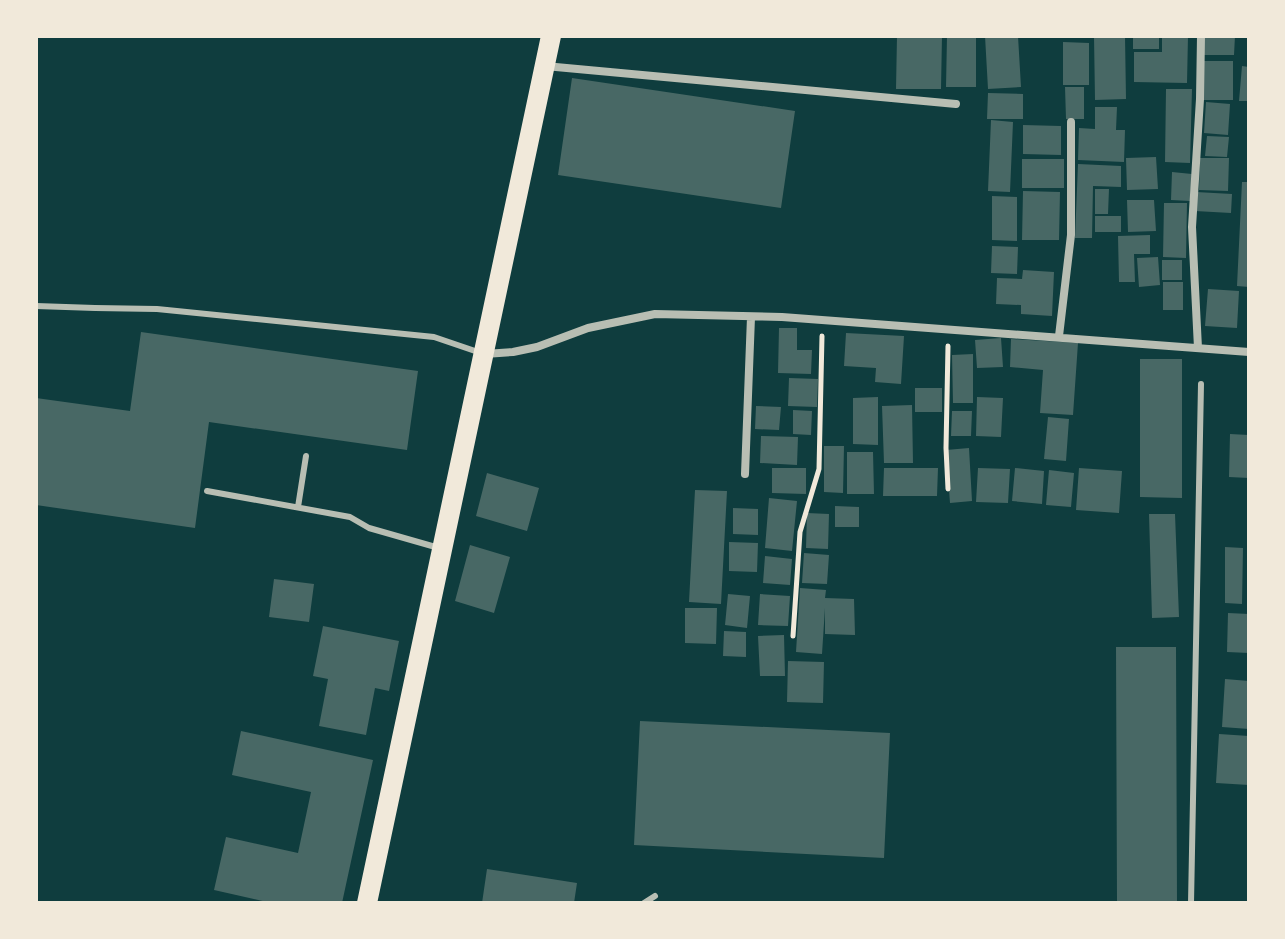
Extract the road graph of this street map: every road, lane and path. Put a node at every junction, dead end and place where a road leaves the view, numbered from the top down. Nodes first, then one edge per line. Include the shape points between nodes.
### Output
1 (551, 36) edge
2 (1201, 36) edge
3 (544, 66) junction
4 (956, 104) dead end
5 (1071, 122) dead end
6 (36, 306) edge
7 (751, 317) junction
8 (822, 320) junction
9 (948, 328) junction
10 (1059, 336) junction
11 (1198, 348) junction
12 (1249, 352) edge
13 (485, 354) junction
14 (1201, 384) dead end
15 (306, 456) dead end
16 (745, 474) dead end
17 (948, 489) dead end
18 (207, 491) dead end
19 (298, 507) junction
20 (443, 549) junction
21 (793, 636) dead end
22 (655, 896) dead end
23 (367, 903) edge
24 (644, 903) edge
25 (1191, 903) edge

1 - 3 main road
2 - 11 street via 1192,227
3 - 4 street
3 - 13 main road
5 - 10 street via 1071,235
6 - 13 lane via 157,309 434,337
7 - 8 street
7 - 13 street via 655,314 588,328 537,347
7 - 16 street
8 - 9 street
8 - 21 path via 819,469 800,532
9 - 10 street
9 - 17 path
10 - 11 street
11 - 12 street
13 - 20 main road
14 - 25 lane
15 - 19 lane
18 - 19 lane
19 - 20 lane via 350,517 369,528
20 - 23 main road
22 - 24 lane

